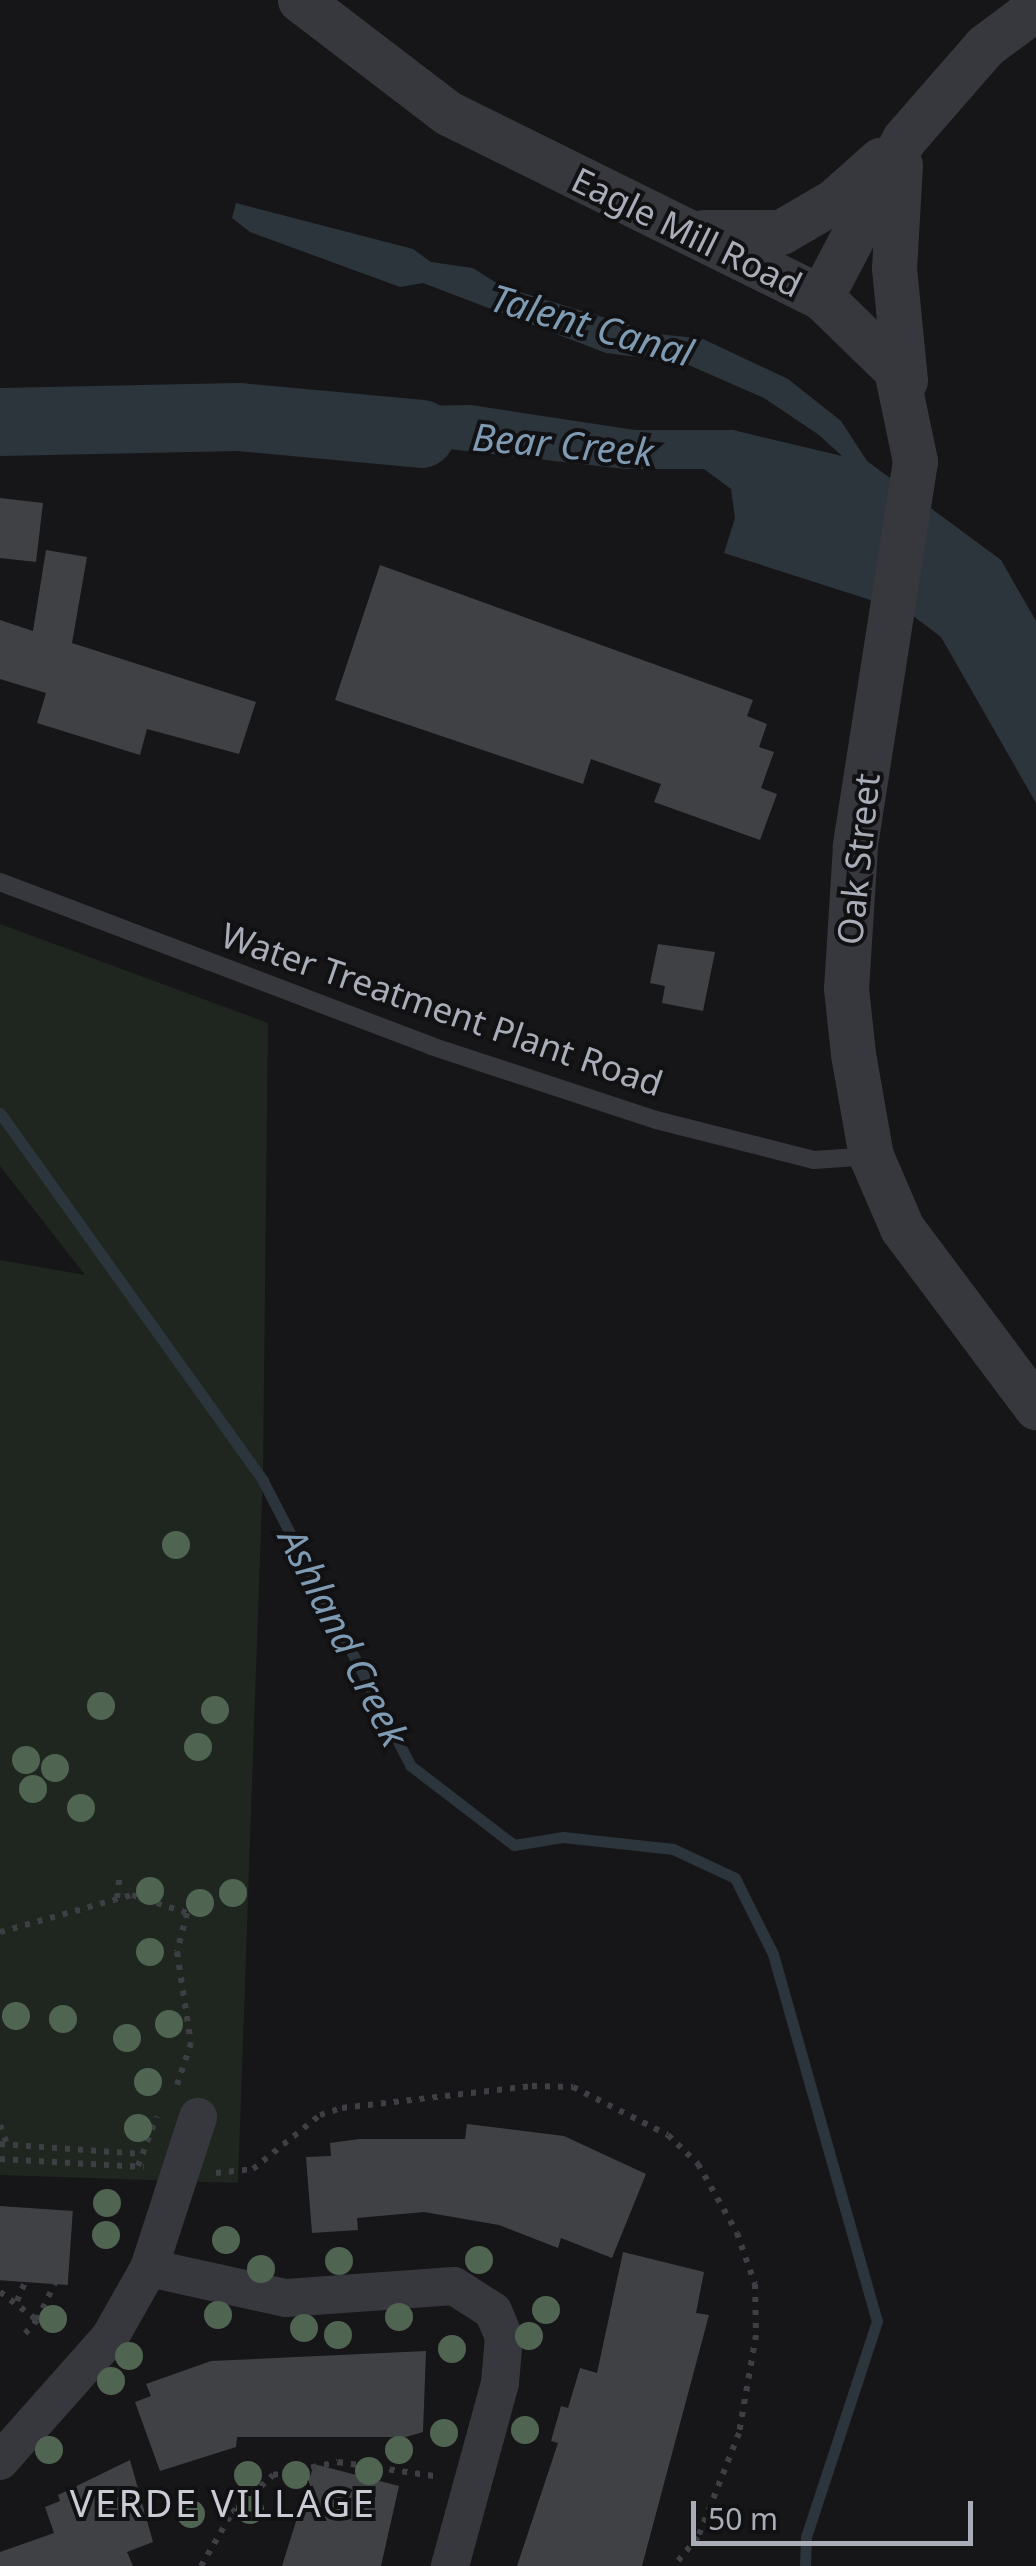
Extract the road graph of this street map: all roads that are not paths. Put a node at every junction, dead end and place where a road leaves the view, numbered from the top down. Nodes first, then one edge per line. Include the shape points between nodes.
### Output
1 (300, 0) edge
2 (1036, 8) edge
3 (904, 139) junction
4 (684, 230) junction
5 (820, 297) junction
6 (907, 403) junction
7 (0, 882) edge
8 (871, 1156) junction
9 (1036, 1407) edge
10 (178, 2106) road end
11 (148, 2268) junction
12 (0, 2461) edge
13 (450, 2566) edge

1 - 4 street, Eagle Mill Road via 448,113
2 - 3 street, Eagle Mill Road via 985,46
3 - 4 street via 834,202 781,232 738,237
3 - 5 street, Eagle Mill Road
3 - 6 street via 893,211
4 - 5 street, Eagle Mill Road
5 - 6 street, Oak Street via 879,346
6 - 8 street, Oak Street via 915,460 864,788 846,988
7 - 8 lane, Water Treatment Plant Road via 431,1046 656,1120 814,1160
8 - 9 street, Oak Street via 924,1265
10 - 11 street
11 - 12 street via 110,2337
11 - 13 street via 286,2298 454,2286 493,2311 504,2338 500,2382

